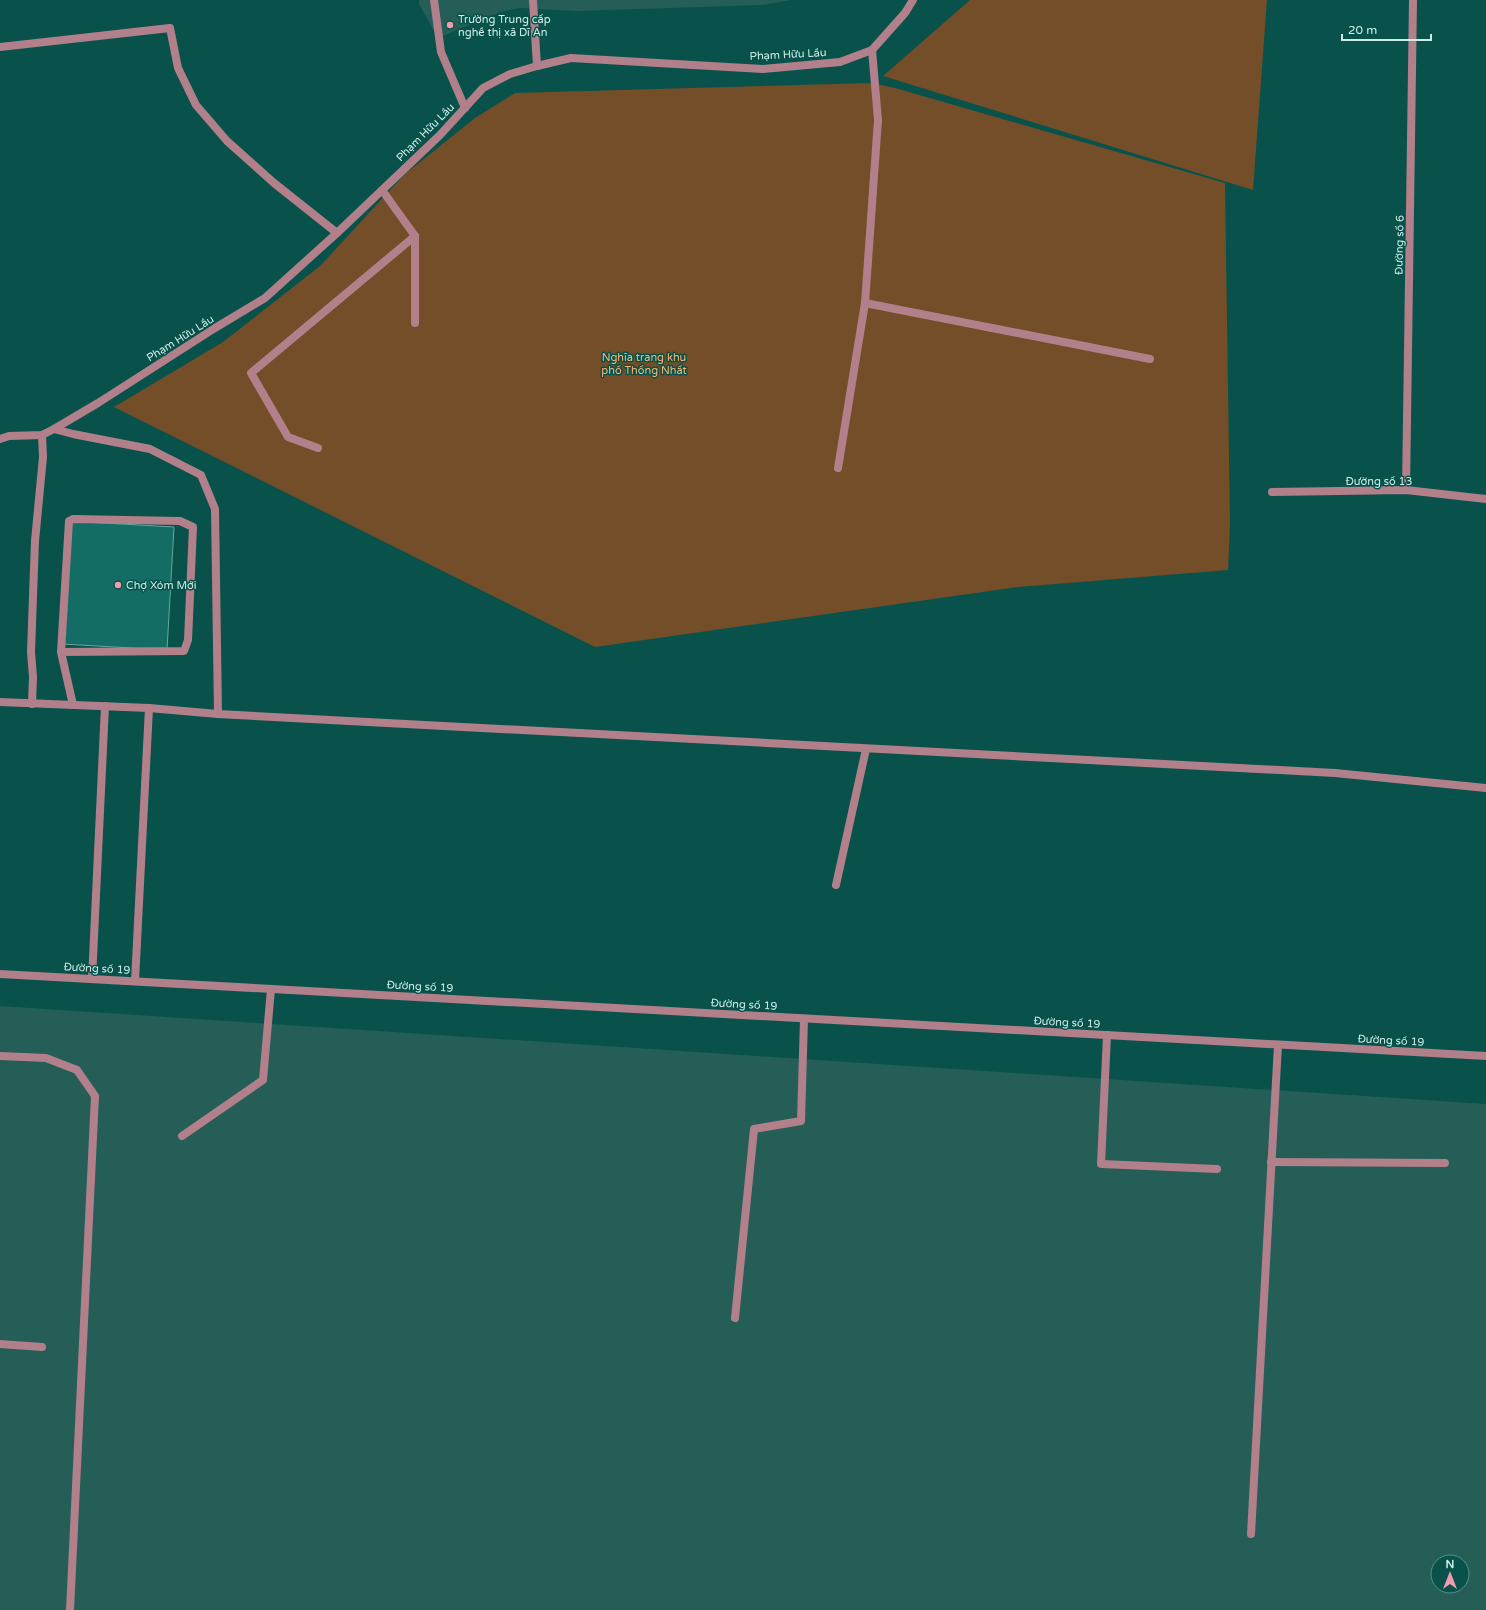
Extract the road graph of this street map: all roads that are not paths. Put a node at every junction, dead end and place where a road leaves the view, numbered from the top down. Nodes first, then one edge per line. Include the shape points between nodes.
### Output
1 (434, 0) edge
2 (533, 0) edge
3 (913, 0) edge
4 (1413, 0) edge
5 (0, 47) edge
6 (872, 50) junction
7 (537, 66) junction
8 (465, 108) junction
9 (382, 190) junction
10 (336, 233) junction
11 (415, 236) junction
12 (866, 303) junction
13 (415, 323) dead end
14 (1150, 359) dead end
15 (54, 429) junction
16 (42, 435) junction
17 (0, 439) edge
18 (318, 448) dead end
19 (838, 468) dead end
20 (1406, 490) junction
21 (1272, 492) dead end
22 (1486, 499) edge
23 (61, 652) junction
24 (0, 702) edge
25 (32, 704) junction
26 (73, 704) junction
27 (105, 706) junction
28 (149, 708) junction
29 (218, 714) junction
30 (866, 749) junction
31 (1486, 788) edge
32 (836, 885) dead end
33 (0, 974) edge
34 (92, 979) junction
35 (135, 981) junction
36 (271, 989) junction
37 (804, 1019) junction
38 (1107, 1035) junction
39 (1278, 1045) junction
40 (0, 1056) edge
41 (1486, 1056) edge
42 (182, 1136) dead end
43 (1271, 1162) junction
44 (1445, 1163) dead end
45 (1217, 1169) dead end
46 (735, 1318) dead end
47 (0, 1344) edge
48 (42, 1347) dead end
49 (1251, 1534) dead end
50 (70, 1610) edge

1 - 8 street via 441,52
2 - 7 street
3 - 6 street, Phạm Hữu Lầu via 905,13
4 - 20 street, Đường số 6
5 - 10 street via 170,28 178,68 196,105 227,141
6 - 7 street, Phạm Hữu Lầu via 840,62 763,69 571,58
6 - 12 street via 878,120
7 - 8 street, Phạm Hữu Lầu via 510,74 483,88
8 - 9 street, Phạm Hữu Lầu
9 - 10 street, Phạm Hữu Lầu
9 - 11 street
10 - 15 street, Phạm Hữu Lầu via 265,298
11 - 13 street
11 - 18 street via 251,373 288,438
12 - 14 street
12 - 19 street
15 - 16 street, Phạm Hữu Lầu
15 - 29 street via 150,449 201,475 215,509
16 - 17 street, Phạm Hữu Lầu via 9,436
16 - 25 street via 43,457 35,541 30,652 34,677
20 - 21 street, Đường số 13
20 - 22 street, Đường số 13
23 - 23 street via 69,521 180,521 193,527 188,640 184,651
23 - 26 street
24 - 25 street
25 - 26 street
26 - 27 street
27 - 28 street
27 - 34 street
28 - 29 street
28 - 35 street
29 - 30 street
30 - 31 street via 1335,773
30 - 32 street
33 - 34 street, Đường số 19
34 - 35 street, Đường số 19
35 - 36 street, Đường số 19
36 - 37 street, Đường số 19
36 - 42 street via 263,1080
37 - 38 street, Đường số 19
37 - 46 street via 801,1122 754,1129
38 - 39 street, Đường số 19
38 - 45 street via 1101,1164
39 - 41 street, Đường số 19
39 - 43 street
40 - 50 street via 46,1058 78,1070 95,1096
43 - 44 street
43 - 49 street
47 - 48 street

